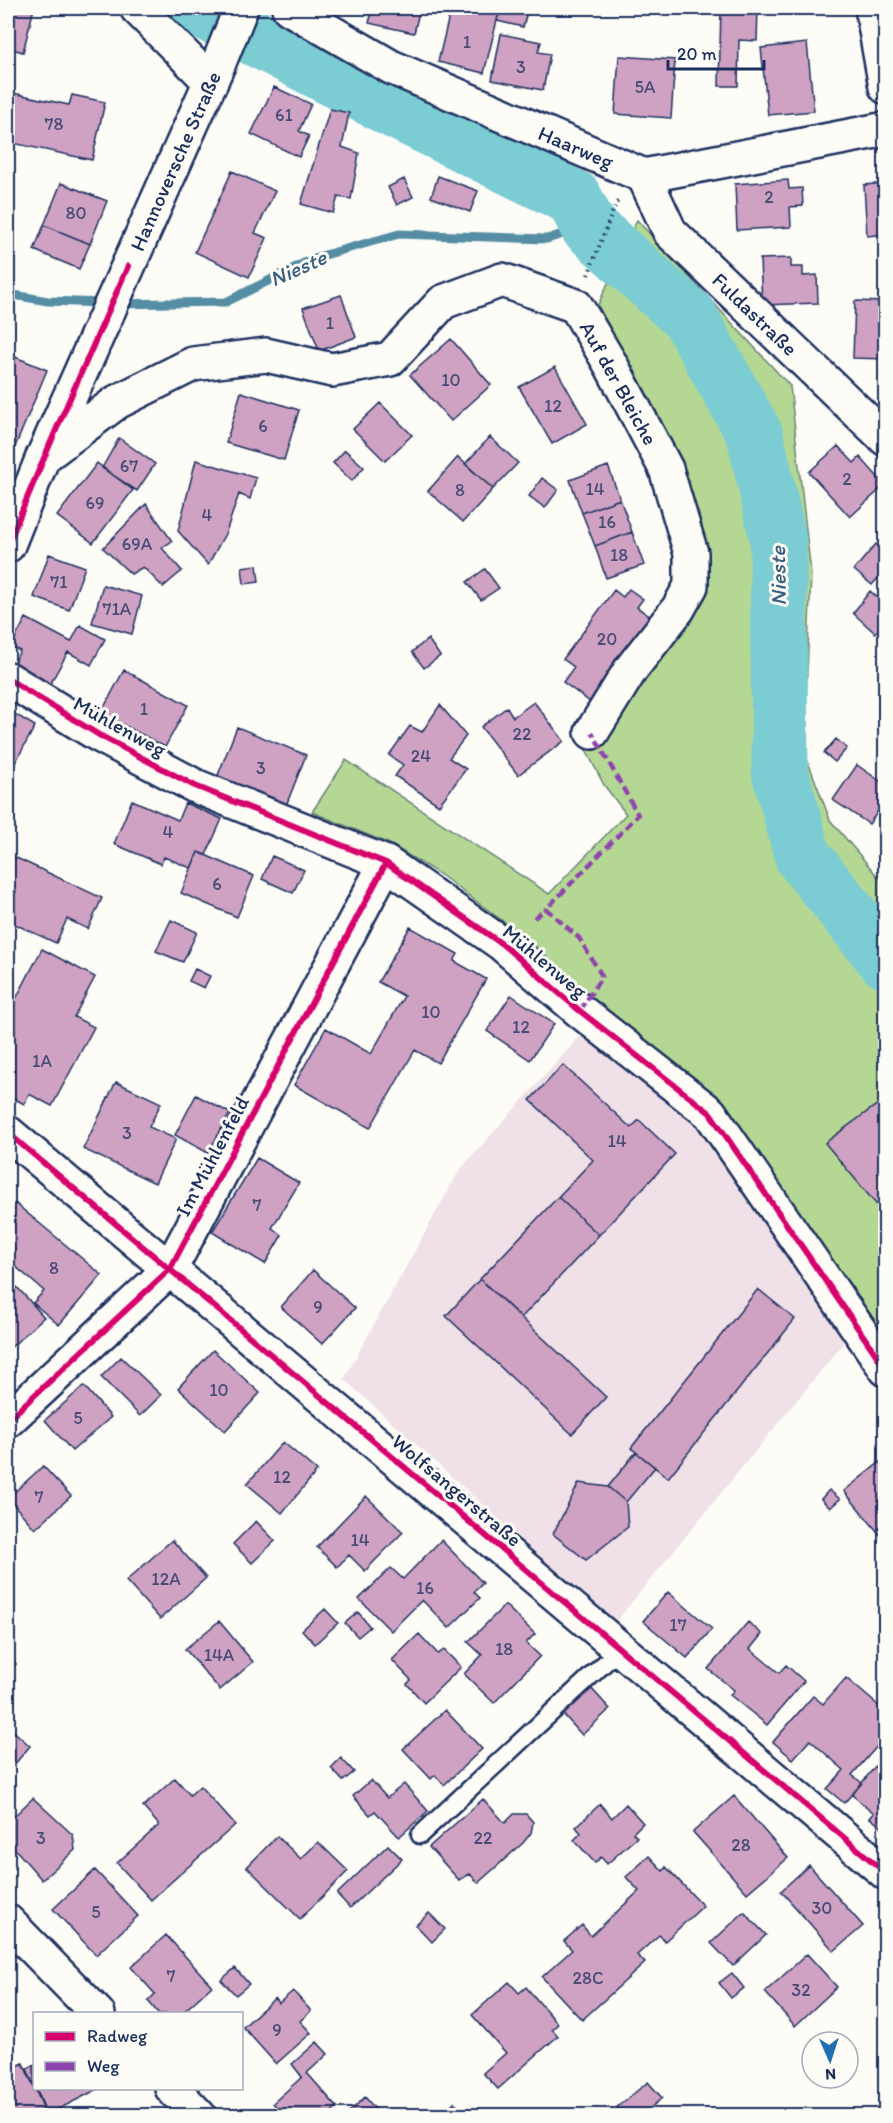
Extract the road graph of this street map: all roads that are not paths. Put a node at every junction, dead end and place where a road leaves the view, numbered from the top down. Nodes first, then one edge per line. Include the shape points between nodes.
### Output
1 (137, 8) edge
2 (241, 8) edge
3 (289, 8) edge
4 (872, 8) edge
5 (214, 74) junction
6 (885, 87) edge
7 (885, 129) edge
8 (644, 176) junction
9 (882, 433) edge
10 (43, 457) junction
11 (8, 545) edge
12 (8, 679) edge
13 (592, 732) dead end
14 (386, 863) junction
15 (8, 1133) edge
16 (170, 1269) junction
17 (885, 1370) edge
18 (8, 1420) edge
19 (620, 1649) junction
20 (420, 1835) dead end
21 (885, 1873) edge
22 (8, 1922) edge
23 (97, 2012) edge

1 - 5 street
2 - 5 street, Hannoversche Straße
3 - 8 street, Haarweg via 391,66
4 - 6 street
5 - 10 street, Hannoversche Straße
7 - 8 street
8 - 9 street, Fuldastraße via 670,232
10 - 11 street, Hannoversche Straße
10 - 13 street, Auf der Bleiche via 117,402 193,364 266,355 332,370 390,359 443,302 502,280 576,306 666,468 691,553 691,586 631,669
12 - 14 street, Mühlenweg via 99,735 195,786
14 - 16 street, Im Mühlenfeld
14 - 17 street, Mühlenweg via 502,944 710,1113
15 - 16 street, Wolfsangerstraße
16 - 18 street, Im Mühlenfeld
16 - 19 street, Wolfsangerstraße
19 - 20 lane
19 - 21 street, Wolfsangerstraße
22 - 23 street

